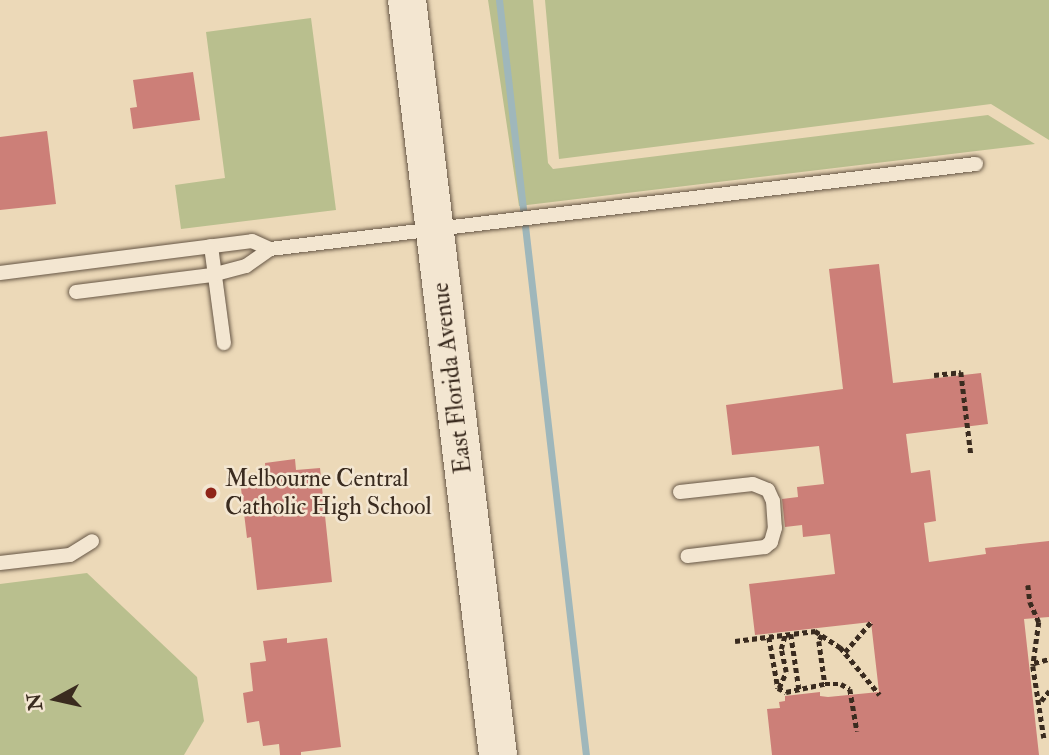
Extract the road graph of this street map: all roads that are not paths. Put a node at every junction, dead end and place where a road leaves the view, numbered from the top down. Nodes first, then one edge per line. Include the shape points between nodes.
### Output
1 (407, 0) edge
2 (976, 164) dead end
3 (434, 227) junction
4 (211, 246) junction
5 (270, 249) junction
6 (0, 273) edge
7 (216, 274) junction
8 (76, 292) dead end
9 (224, 343) dead end
10 (680, 492) dead end
11 (92, 541) dead end
12 (688, 556) dead end
13 (0, 563) edge
14 (498, 755) edge

1 - 3 street, East Florida Avenue
2 - 3 lane
3 - 5 lane
3 - 14 street, East Florida Avenue
4 - 5 lane via 252,241
4 - 6 lane
4 - 7 lane
5 - 7 lane via 246,266
7 - 8 lane
7 - 9 lane
10 - 12 lane via 753,484 768,490 773,500 775,528 765,547
11 - 13 lane via 69,555

